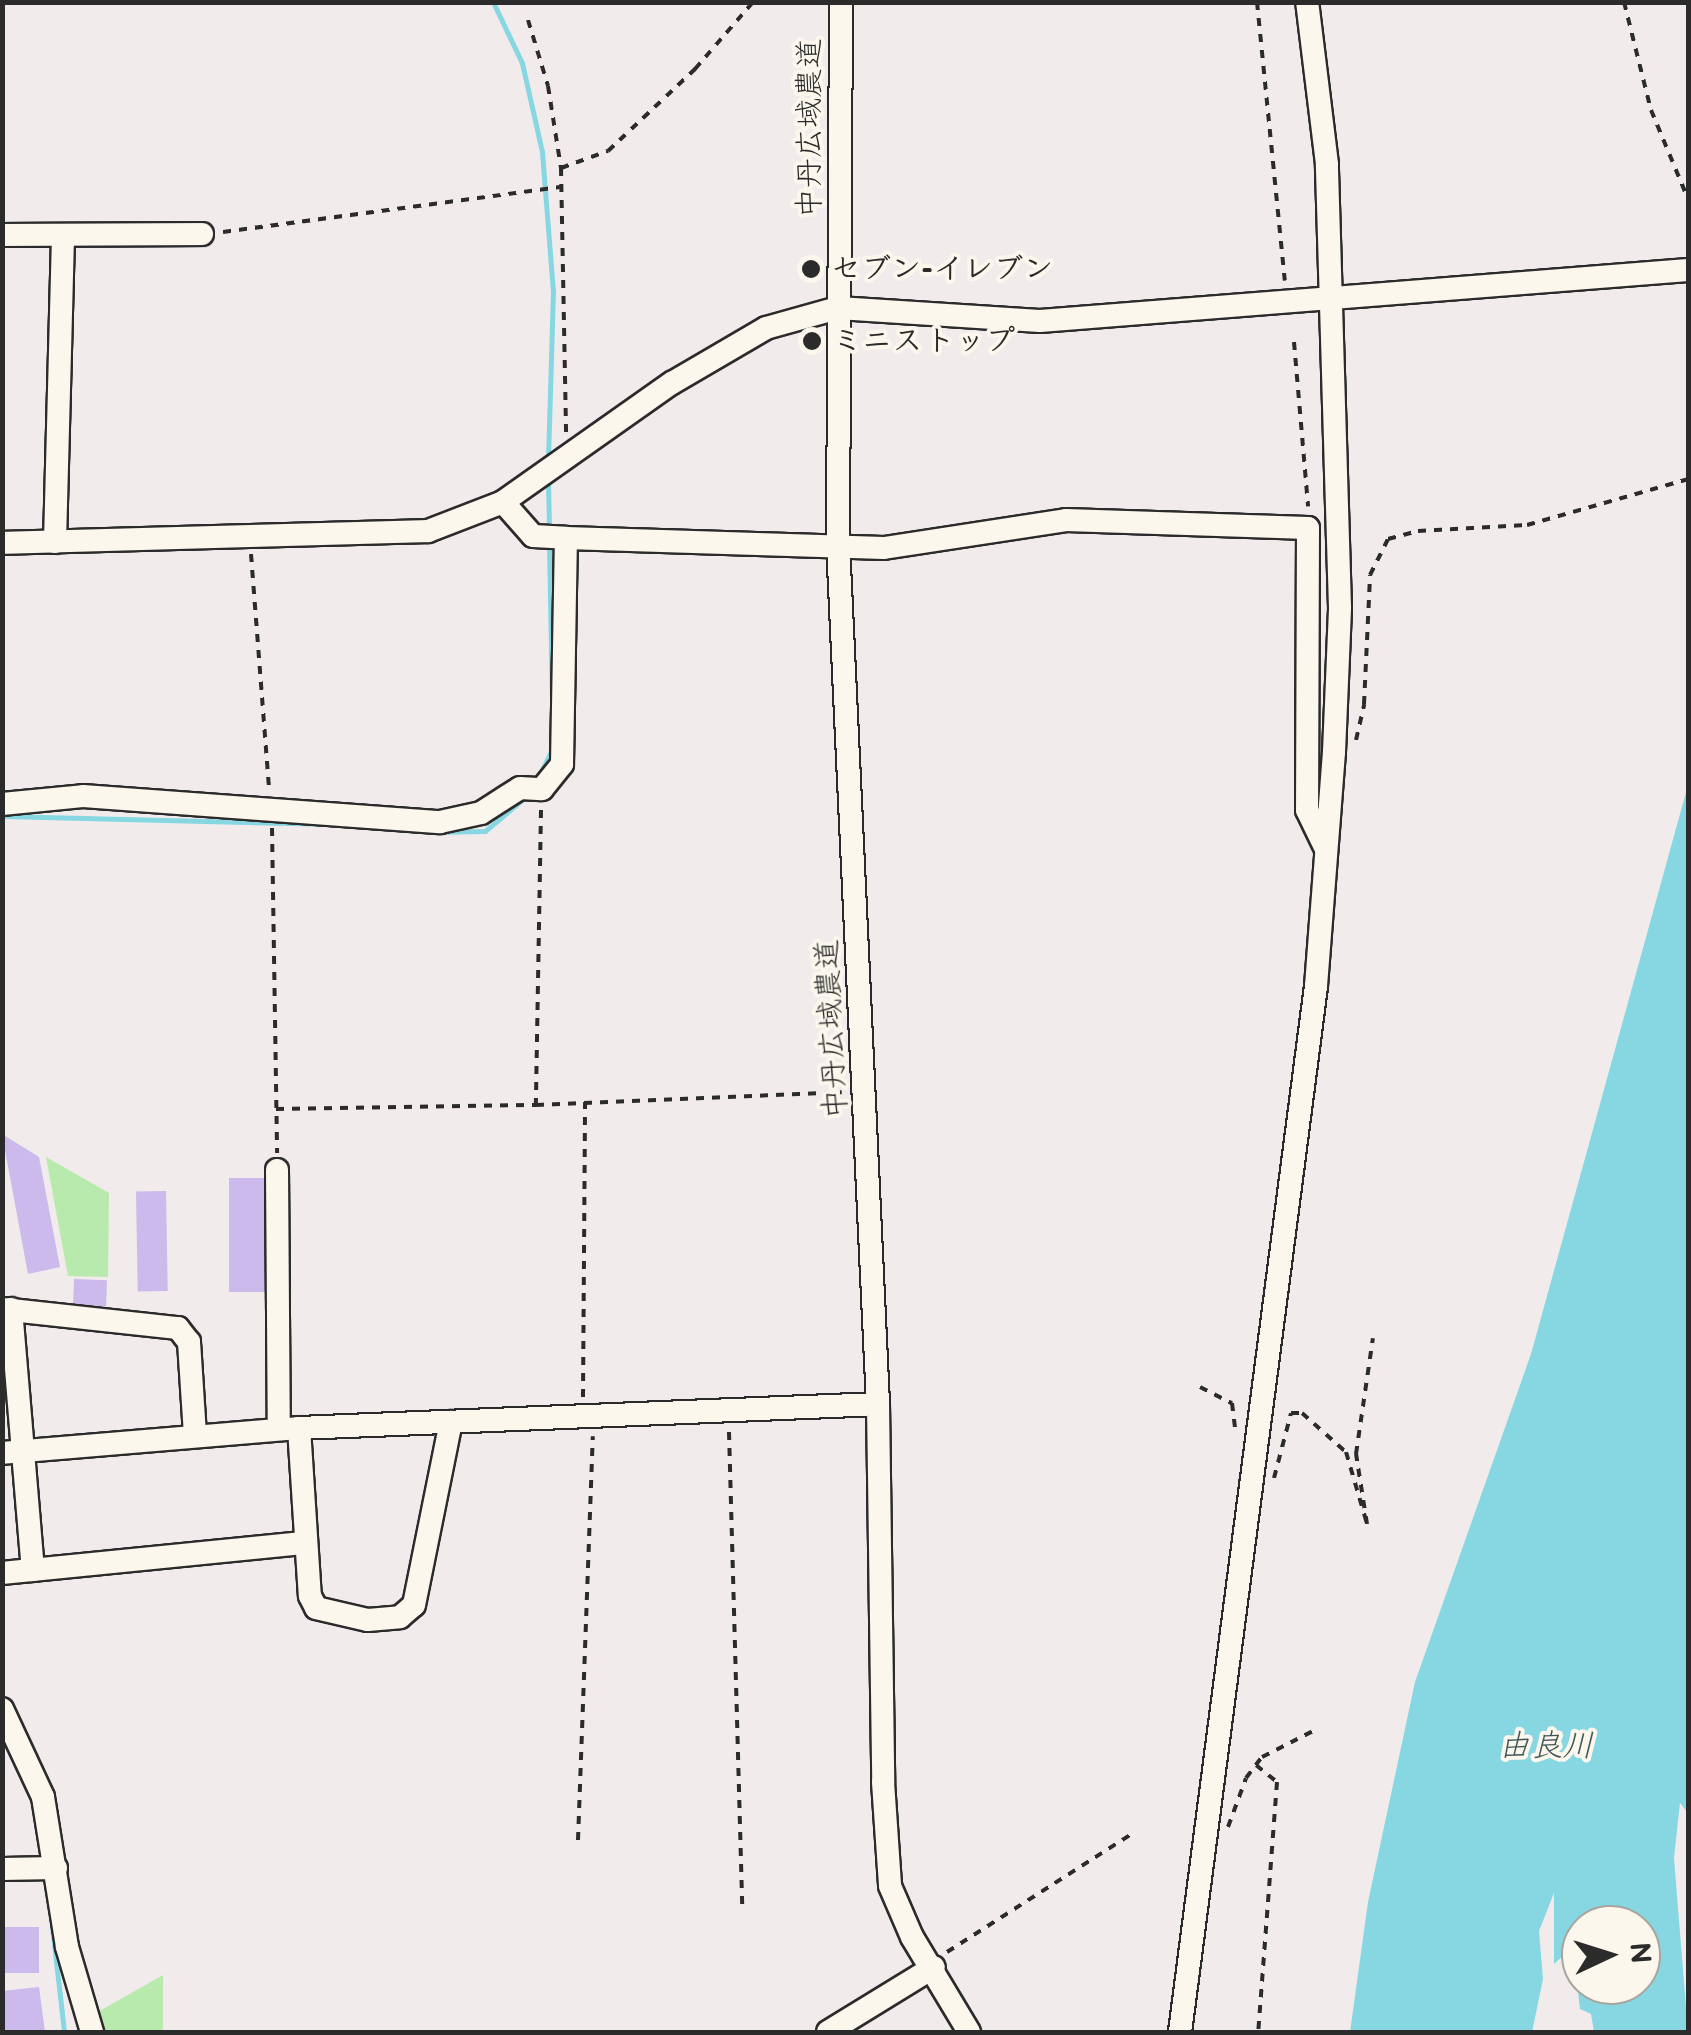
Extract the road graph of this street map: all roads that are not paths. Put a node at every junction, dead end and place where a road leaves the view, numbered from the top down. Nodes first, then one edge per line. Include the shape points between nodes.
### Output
1 (840, 2) edge
2 (1307, 2) edge
3 (202, 234) road end
4 (2, 235) edge
5 (64, 238) junction
6 (1688, 270) edge
7 (1334, 299) junction
8 (838, 308) junction
9 (503, 502) junction
10 (566, 538) junction
11 (55, 542) junction
12 (2, 543) edge
13 (838, 543) junction
14 (2, 804) edge
15 (1326, 851) junction
16 (277, 1170) road end
17 (6, 1309) edge
18 (878, 1404) junction
19 (451, 1422) junction
20 (289, 1429) junction
21 (196, 1434) junction
22 (12, 1451) edge
23 (305, 1543) junction
24 (33, 1570) junction
25 (2, 1573) edge
26 (2, 1709) edge
27 (56, 1868) junction
28 (2, 1869) edge
29 (934, 1967) junction
30 (836, 2031) edge
31 (92, 2032) edge
32 (969, 2032) edge
33 (1180, 2032) edge

1 - 8 street, 中丹広域農道
2 - 7 street via 1327,164
3 - 5 street
4 - 5 street
5 - 11 street
6 - 7 street
7 - 8 street via 1040,320
7 - 15 street via 1340,608
8 - 9 street via 766,328
8 - 13 street, 中丹広域農道
9 - 10 street via 533,536
9 - 11 street via 428,531
10 - 13 street
10 - 14 street via 562,764 542,788 520,788 482,813 440,822 83,796
11 - 12 street
13 - 15 street via 884,548 1066,520 1308,528 1307,810
13 - 18 street, 中丹広域農道
15 - 33 street via 1304,1082
16 - 20 street
17 - 21 street via 178,1328 189,1342
17 - 22 street
18 - 19 street
18 - 29 street, 中丹広域農道 via 890,1886
19 - 20 street
19 - 23 street via 410,1612 368,1620 316,1608
20 - 21 street
20 - 23 street
21 - 22 street
22 - 24 street
23 - 24 street
24 - 25 street
26 - 27 street via 43,1797
27 - 28 street
27 - 31 street via 66,1947
29 - 30 street
29 - 32 street, 中丹広域農道

